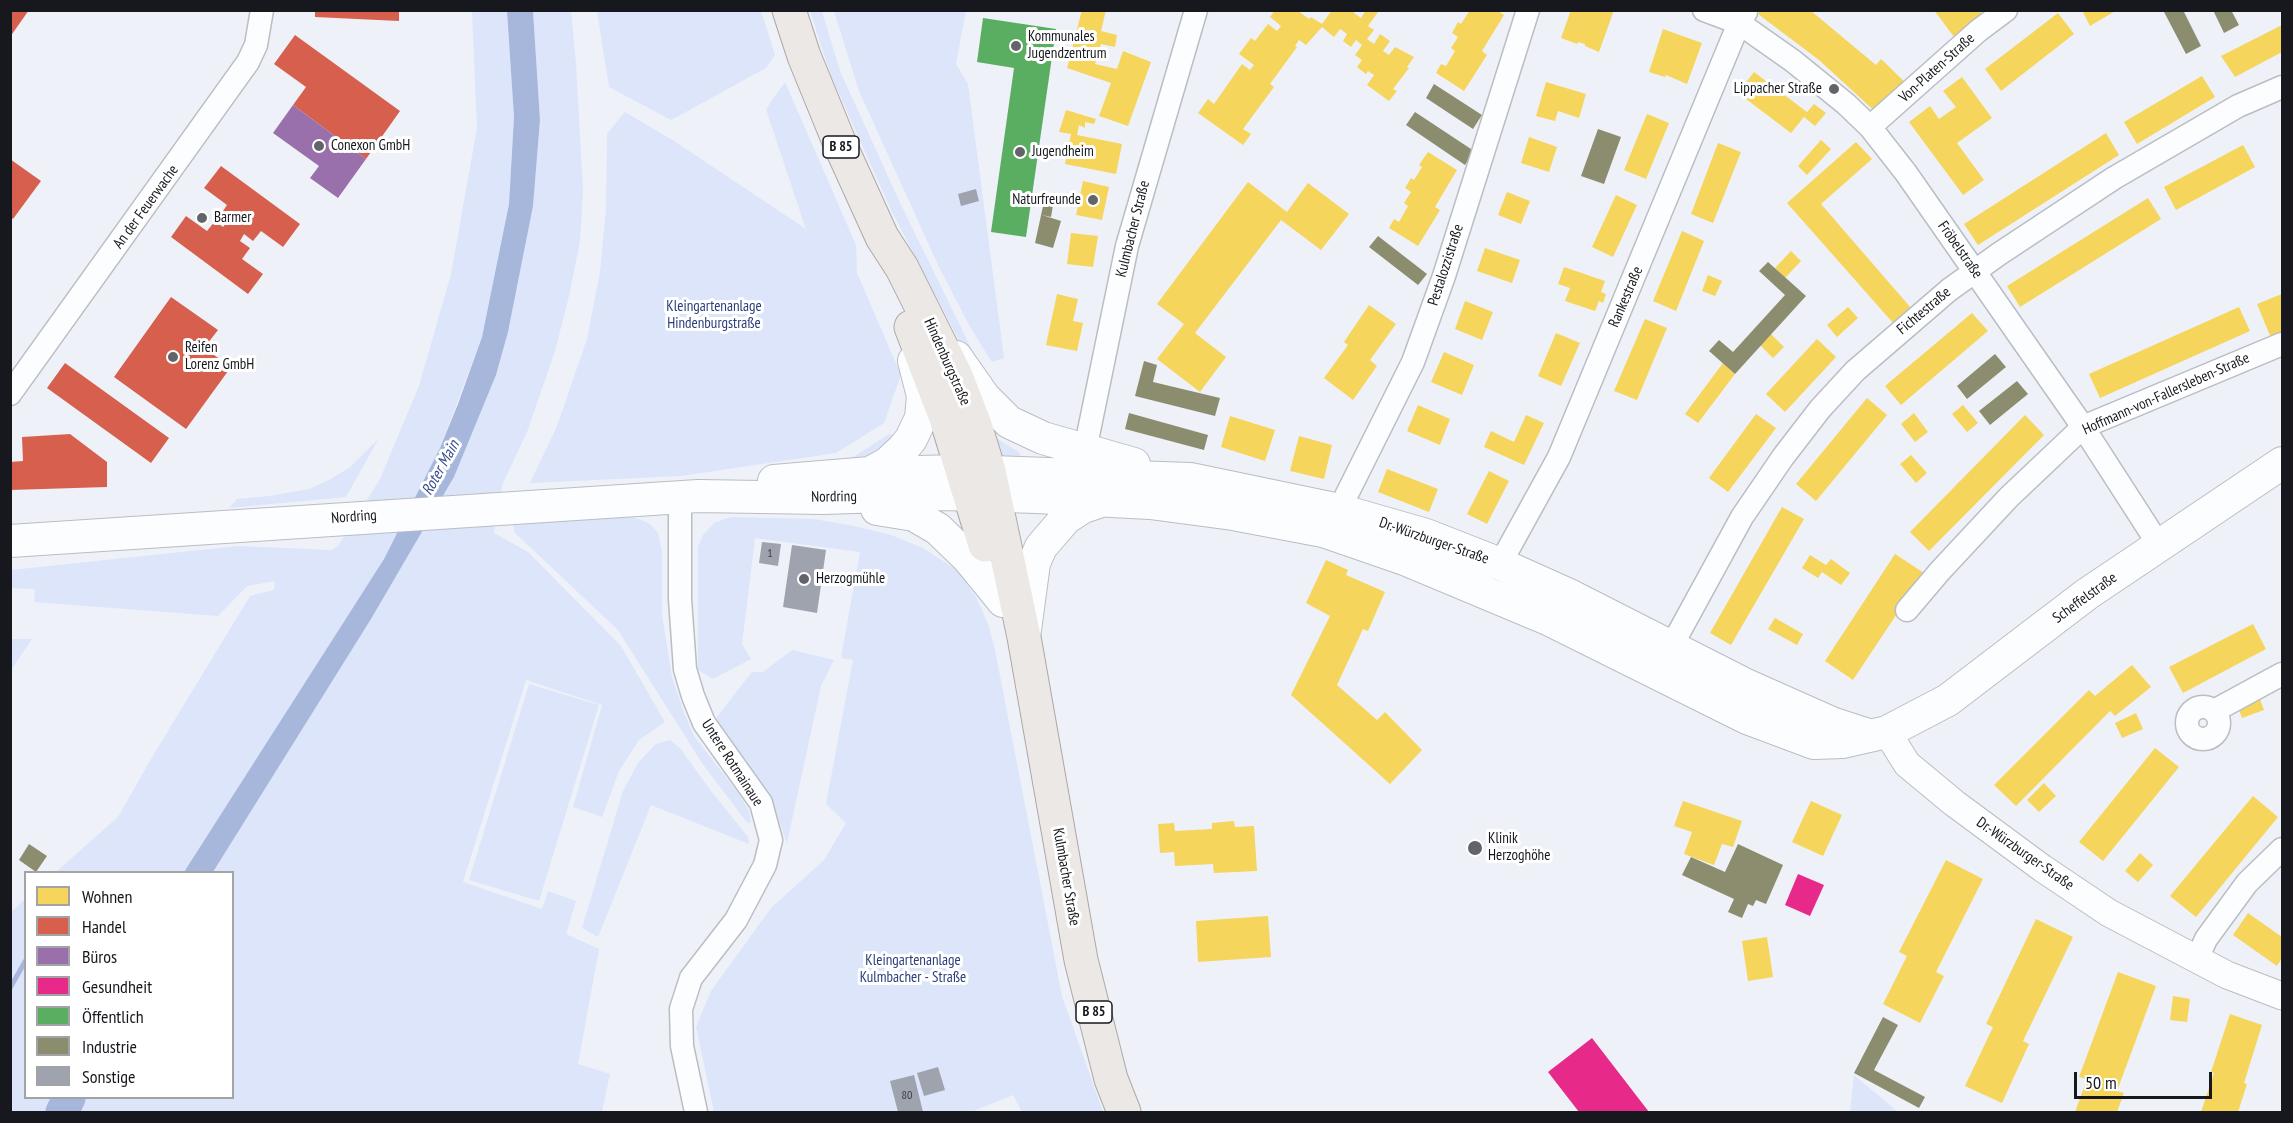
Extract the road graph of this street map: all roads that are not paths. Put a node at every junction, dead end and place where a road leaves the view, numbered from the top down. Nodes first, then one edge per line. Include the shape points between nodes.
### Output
1 (262, 10) edge
2 (789, 10) edge
3 (1196, 10) edge
4 (1528, 10) edge
5 (1704, 10) edge
6 (2006, 10) edge
7 (1743, 17) edge
8 (2283, 87) edge
9 (1870, 127) junction
10 (1975, 271) junction
11 (920, 324) junction
12 (2283, 344) edge
13 (10, 394) edge
14 (2083, 427) junction
15 (1085, 450) junction
16 (2283, 463) edge
17 (870, 473) junction
18 (1190, 479) junction
19 (979, 483) junction
20 (689, 496) junction
21 (823, 498) junction
22 (1103, 501) junction
23 (1339, 510) junction
24 (13, 540) edge
25 (2159, 545) junction
26 (1500, 564) junction
27 (1003, 601) junction
28 (1907, 610) dead end
29 (1024, 637) junction
30 (1671, 647) junction
31 (2283, 674) edge
32 (2214, 711) dead end
33 (1879, 734) junction
34 (2283, 849) edge
35 (2197, 959) junction
36 (2283, 996) edge
37 (696, 1113) edge
38 (1124, 1113) edge

1 - 13 street, An der Feuerwache via 256,45 248,62
2 - 11 main road, Hindenburgstraße / B 85 via 842,149 882,237 890,270
3 - 15 street, Kulmbacher Straße via 1127,246
4 - 23 street, Pestalozzistraße via 1413,362
5 - 7 street, Fröbelstraße
6 - 9 street, Von-Platen-Straße
7 - 9 street, Fröbelstraße
7 - 26 street, Rankestraße via 1559,457
8 - 10 street, Fichtestraße via 2238,106 2114,178
9 - 10 street, Fröbelstraße
10 - 14 street, Fröbelstraße
10 - 30 street, Fichtestraße via 1905,326 1820,409 1742,517
11 - 15 main road via 947,342 984,397 1009,422 1043,438
11 - 17 main road via 911,348 923,396 921,418 903,450
11 - 19 main road, Hindenburgstraße / B 85 via 946,418
12 - 14 street, Hoffmann-von-Fallersleben-Straße
14 - 25 street, Fröbelstraße
14 - 28 street, Hoffmann-von-Fallersleben-Straße via 2009,496
15 - 18 main road
16 - 25 main road, Scheffelstraße
17 - 19 main road, Nordring
17 - 20 main road, Nordring via 772,481
18 - 19 main road, Dr.-Würzburger-Straße
18 - 23 main road, Dr.-Würzburger-Straße
19 - 21 main road, Nordring
19 - 22 main road, Dr.-Würzburger-Straße
19 - 27 main road, Kulmbacher Straße / B 85
19 - 29 main road, Kulmbacher Straße / B 85
20 - 21 main road, Nordring
20 - 24 main road, Nordring
20 - 37 street, Untere Rotmainaue via 680,599 686,669 704,723 761,803 771,840 765,865 736,920 691,978 681,1009 682,1046
21 - 27 main road via 924,519 953,542
22 - 29 main road via 1066,518 1041,547 1034,563
22 - 33 main road, Dr.-Würzburger-Straße via 1233,514 1323,531 1486,591 1747,718 1814,743
23 - 26 main road, Dr.-Würzburger-Straße via 1426,535
25 - 33 main road, Scheffelstraße via 2087,594 1948,700
26 - 30 main road, Dr.-Würzburger-Straße
27 - 29 main road, Kulmbacher Straße / B 85
29 - 38 main road, Kulmbacher Straße / B 85 via 1081,960 1111,1079
30 - 33 main road, Dr.-Würzburger-Straße via 1834,724
31 - 32 street
33 - 35 street, Dr.-Würzburger-Straße via 1907,764 1954,803 2042,868 2109,913
34 - 35 street via 2247,883 2206,939
35 - 36 street, Dr.-Würzburger-Straße

